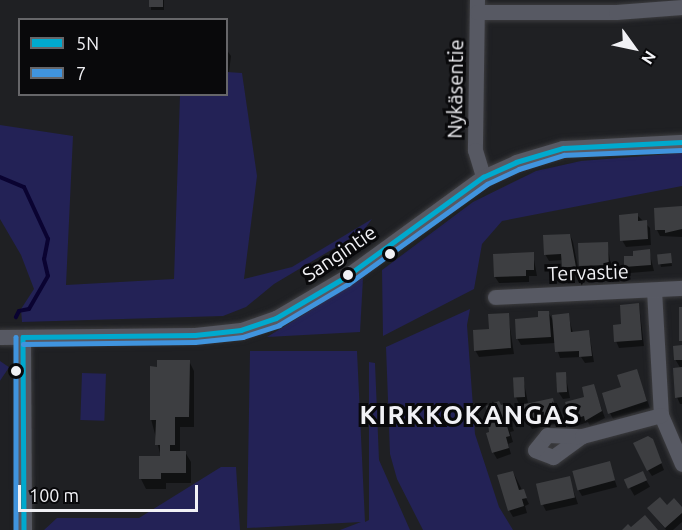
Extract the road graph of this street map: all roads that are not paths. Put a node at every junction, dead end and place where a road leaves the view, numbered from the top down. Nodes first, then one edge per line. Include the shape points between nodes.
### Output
1 (477, 6) edge
2 (682, 7) edge
3 (682, 142) edge
4 (483, 177) junction
5 (682, 288) edge
6 (654, 290) junction
7 (495, 297) dead end
8 (0, 337) edge
9 (23, 337) junction
10 (661, 415) junction
11 (582, 436) dead end
12 (682, 464) edge
13 (24, 530) edge

1 - 2 street via 616,12
1 - 4 street, Nykäsentie via 475,150
3 - 4 street, Sangintie via 563,148
4 - 9 street, Sangintie via 344,278 276,318 241,330 211,334
5 - 6 street, Tervastie
6 - 7 street, Tervastie
6 - 10 street
8 - 9 street, Sangintie
9 - 13 street
10 - 11 street
10 - 12 street

